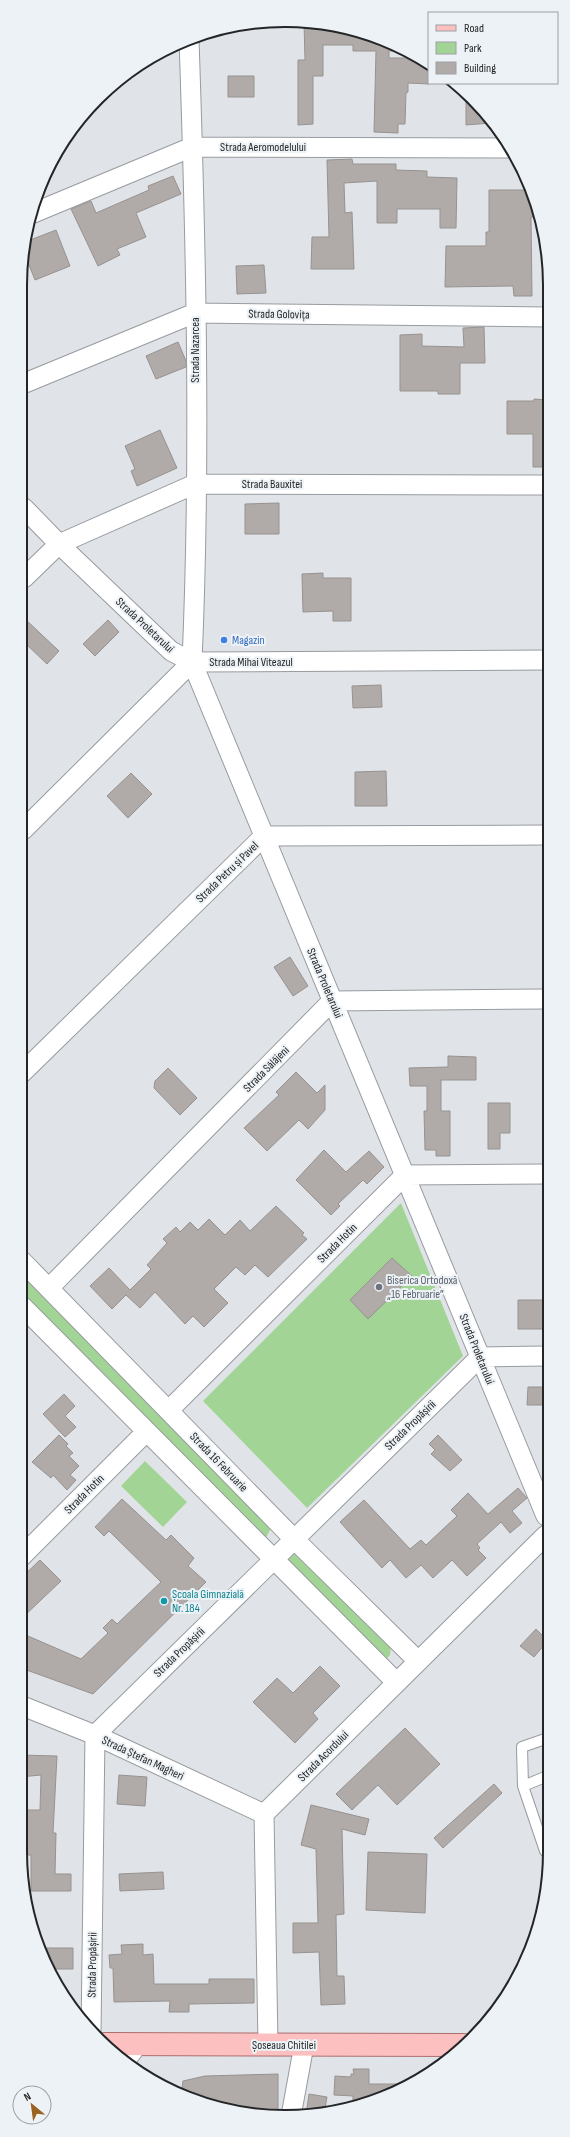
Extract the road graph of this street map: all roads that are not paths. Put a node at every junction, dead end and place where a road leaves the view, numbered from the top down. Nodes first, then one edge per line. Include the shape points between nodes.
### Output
1 (189, 46) edge
2 (192, 147) junction
3 (503, 148) edge
4 (38, 211) edge
5 (195, 313) junction
6 (543, 317) edge
7 (27, 382) edge
8 (196, 484) junction
9 (543, 485) edge
10 (27, 511) edge
11 (59, 544) junction
12 (27, 575) edge
13 (543, 660) edge
14 (192, 662) junction
15 (27, 826) edge
16 (543, 835) edge
17 (264, 836) junction
18 (543, 999) edge
19 (332, 1001) junction
20 (27, 1068) edge
21 (543, 1174) edge
22 (405, 1175) junction
23 (27, 1267) edge
24 (49, 1288) junction
25 (27, 1314) edge
26 (543, 1356) edge
27 (480, 1357) junction
28 (169, 1410) junction
29 (146, 1432) junction
30 (543, 1509) edge
31 (543, 1538) edge
32 (294, 1539) junction
33 (27, 1551) edge
34 (273, 1560) junction
35 (418, 1661) junction
36 (396, 1682) junction
37 (27, 1708) edge
38 (95, 1735) junction
39 (543, 1740) edge
40 (543, 1779) edge
41 (523, 1786) junction
42 (264, 1814) junction
43 (543, 1845) edge
44 (91, 2022) edge
45 (113, 2044) edge
46 (138, 2044) junction
47 (268, 2045) junction
48 (304, 2045) junction
49 (456, 2045) edge
50 (128, 2057) edge
51 (292, 2110) edge

1 - 2 street, Strada Nazarcea
2 - 3 street, Strada Aeromodelului
2 - 4 street, Strada Aeromodelului
2 - 5 street, Strada Nazarcea
5 - 6 street, Strada Golovița
5 - 7 street, Strada Golovița
5 - 8 street, Strada Nazarcea
8 - 9 street, Strada Bauxitei
8 - 11 street, Strada Bauxitei
8 - 14 street, Strada Nazarcea
10 - 11 street, Strada Proletarului
11 - 12 street, Strada Bauxitei
11 - 14 street, Strada Proletarului via 171,651
13 - 14 street, Strada Mihai Viteazul
14 - 15 street, Strada Mihai Viteazul
14 - 17 street, Strada Proletarului
16 - 17 street, Strada Petru și Pavel
17 - 19 street, Strada Proletarului
17 - 20 street, Strada Petru și Pavel
18 - 19 street
19 - 22 street, Strada Proletarului
19 - 24 street, Strada Sălăjeni
21 - 22 street
22 - 27 street, Strada Proletarului
22 - 28 street, Strada Hotin
23 - 24 street, Strada 16 Februarie
24 - 28 street, Strada 16 Februarie
25 - 29 street
26 - 27 street
27 - 30 street, Strada Proletarului
27 - 32 street, Strada Propășirii
28 - 32 street, Strada 16 Februarie
29 - 33 street, Strada Hotin
29 - 34 street
31 - 35 street, Strada Acordului
32 - 34 street, Strada Propășirii
32 - 35 street, Strada 16 Februarie
34 - 36 street
34 - 38 street, Strada Propășirii
35 - 36 street, Strada Acordului
36 - 42 street, Strada Acordului
37 - 38 street, Strada Ștefan Magheri
38 - 42 street, Strada Ștefan Magheri
38 - 44 street, Strada Propășirii
39 - 41 lane via 522,1747
40 - 41 lane
41 - 43 lane
42 - 47 street
45 - 46 main road, Șoseaua Chitilei
46 - 47 main road, Șoseaua Chitilei
46 - 50 street
47 - 48 main road, Șoseaua Chitilei
48 - 49 main road, Șoseaua Chitilei
48 - 51 street

